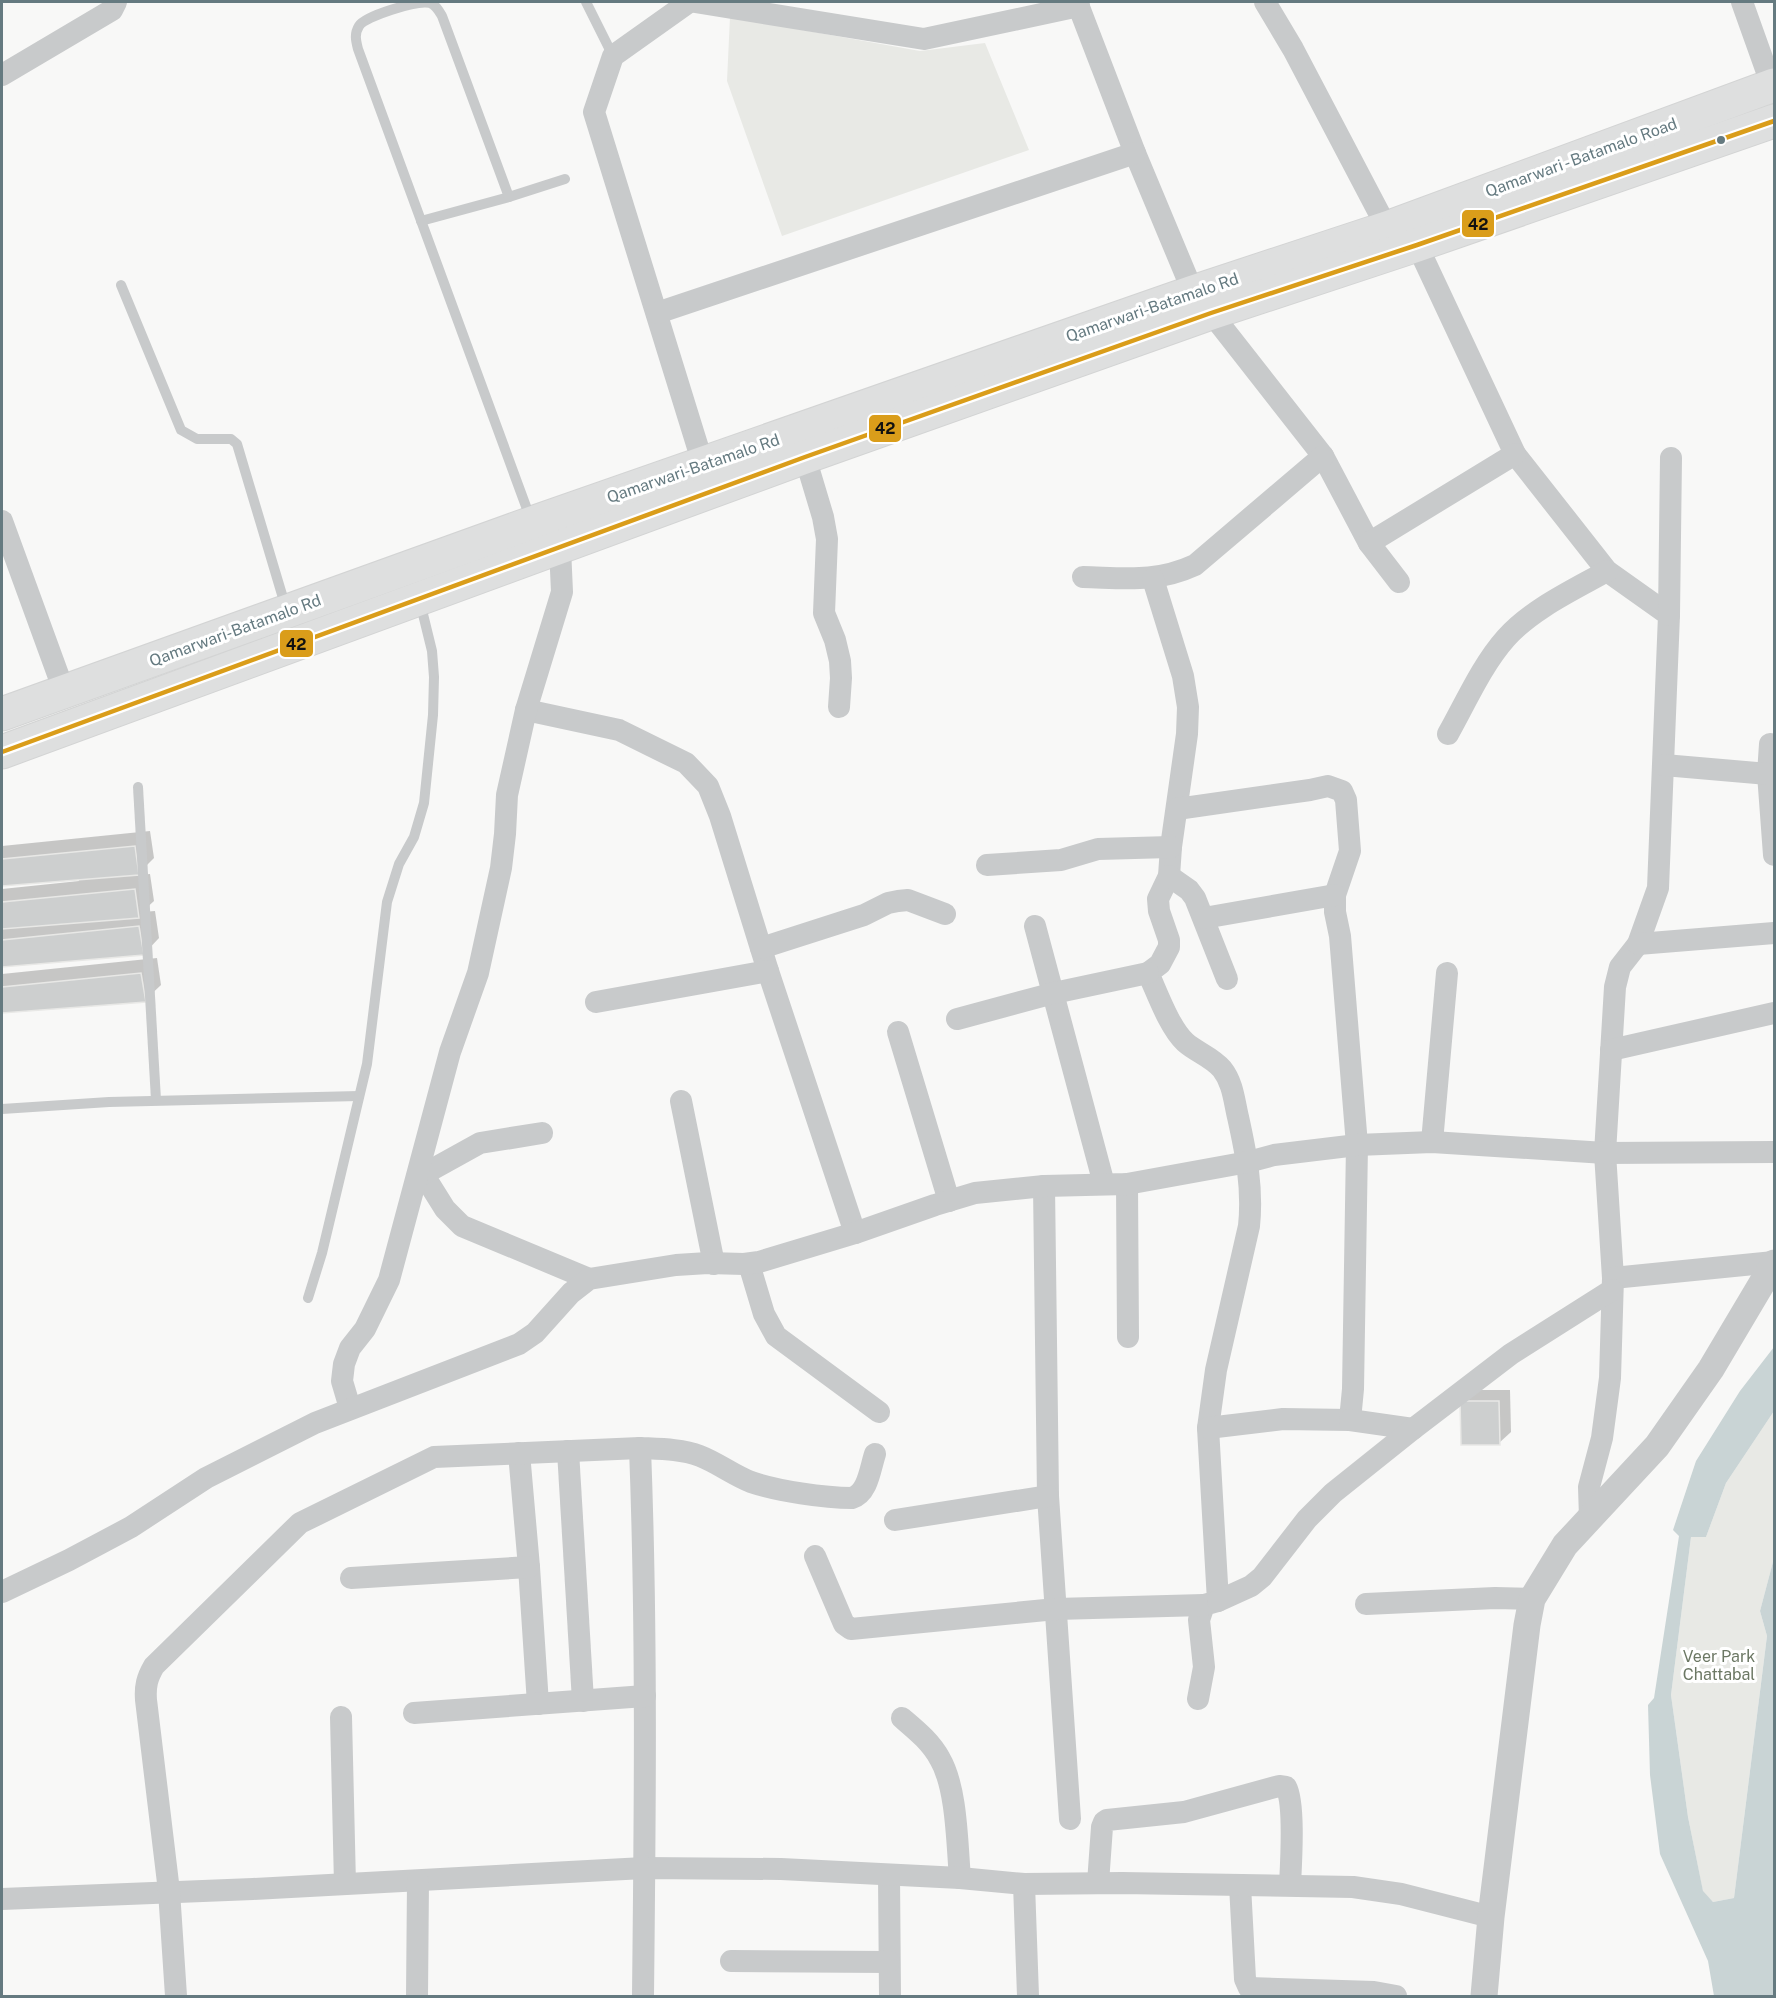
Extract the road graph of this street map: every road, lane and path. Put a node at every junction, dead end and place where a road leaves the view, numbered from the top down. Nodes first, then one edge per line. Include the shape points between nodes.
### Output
1 (586, 2) edge
2 (689, 2) edge
3 (694, 2) edge
4 (1265, 2) edge
5 (1742, 2) edge
6 (118, 4) edge
7 (1078, 4) edge
8 (613, 56) junction
9 (2, 75) edge
10 (1773, 86) edge
11 (1774, 122) edge
12 (1135, 153) junction
13 (566, 179) dead end
14 (509, 197) junction
15 (421, 220) junction
16 (1387, 228) junction
17 (1417, 245) junction
18 (121, 285) dead end
19 (1202, 303) junction
20 (657, 313) junction
21 (1515, 454) junction
22 (1323, 456) junction
23 (805, 457) junction
24 (1671, 458) dead end
25 (703, 465) junction
26 (2, 522) edge
27 (532, 523) junction
28 (1369, 543) junction
29 (560, 548) junction
30 (1607, 571) junction
31 (1083, 577) dead end
32 (1153, 579) junction
33 (1399, 582) dead end
34 (419, 599) junction
35 (287, 611) junction
36 (1669, 615) junction
37 (64, 691) junction
38 (839, 707) dead end
39 (526, 710) junction
40 (2, 714) edge
41 (62, 729) junction
42 (1448, 734) dead end
43 (1770, 744) dead end
44 (2, 752) edge
45 (1664, 765) junction
46 (1768, 774) junction
47 (138, 787) dead end
48 (1177, 809) junction
49 (1774, 845) edge
50 (1171, 847) junction
51 (1774, 855) edge
52 (987, 865) dead end
53 (1169, 876) junction
54 (1335, 896) junction
55 (945, 914) dead end
56 (1203, 918) junction
57 (1035, 926) dead end
58 (1774, 933) edge
59 (1638, 944) junction
60 (761, 948) junction
61 (768, 971) junction
62 (1148, 973) junction
63 (1447, 973) dead end
64 (1227, 979) dead end
65 (1054, 993) junction
66 (596, 1002) dead end
67 (1774, 1013) edge
68 (957, 1019) dead end
69 (898, 1032) dead end
70 (1611, 1050) junction
71 (360, 1096) junction
72 (156, 1100) junction
73 (681, 1101) dead end
74 (2, 1108) edge
75 (542, 1133) dead end
76 (1432, 1142) junction
77 (1357, 1145) junction
78 (1774, 1152) edge
79 (1605, 1153) junction
80 (1248, 1162) junction
81 (422, 1172) junction
82 (1115, 1184) junction
83 (1044, 1186) junction
84 (949, 1201) junction
85 (855, 1233) junction
86 (714, 1263) junction
87 (749, 1263) junction
88 (1774, 1263) edge
89 (589, 1280) junction
90 (1613, 1284) junction
91 (308, 1298) dead end
92 (1128, 1338) dead end
93 (350, 1408) junction
94 (879, 1412) dead end
95 (1350, 1420) junction
96 (1208, 1428) junction
97 (1413, 1429) junction
98 (640, 1448) junction
99 (568, 1451) junction
100 (519, 1453) junction
101 (875, 1454) dead end
102 (1048, 1496) junction
103 (1590, 1518) junction
104 (895, 1520) dead end
105 (814, 1556) dead end
106 (529, 1567) junction
107 (351, 1578) dead end
108 (2, 1592) edge
109 (1532, 1599) junction
110 (1211, 1603) junction
111 (1366, 1604) dead end
112 (1056, 1609) junction
113 (645, 1696) junction
114 (1198, 1699) dead end
115 (584, 1701) junction
116 (538, 1704) junction
117 (414, 1713) dead end
118 (341, 1717) dead end
119 (902, 1718) dead end
120 (1070, 1819) dead end
121 (644, 1868) junction
122 (889, 1876) junction
123 (960, 1878) junction
124 (418, 1881) junction
125 (1098, 1883) junction
126 (345, 1884) junction
127 (1024, 1884) junction
128 (1240, 1885) junction
129 (1290, 1885) junction
130 (169, 1891) junction
131 (2, 1899) edge
132 (1491, 1917) junction
133 (731, 1961) dead end
134 (890, 1962) junction
135 (1284, 1994) edge
136 (176, 1996) edge
137 (417, 1996) edge
138 (643, 1996) edge
139 (890, 1996) edge
140 (1028, 1996) edge
141 (1396, 1996) edge
142 (1484, 1996) edge

1 - 8 lane
2 - 8 street
3 - 7 street via 924,39
4 - 16 street
5 - 10 street
6 - 9 street
7 - 12 street
8 - 20 street via 594,112
10 - 16 main road, Qamarwari - Batamalo Road
11 - 17 main road, Qamarwari-Batamalo Rd
12 - 19 street
12 - 20 street
13 - 14 lane
14 - 15 lane
14 - 15 lane via 442,16 430,3 414,3 364,20 355,39
15 - 27 lane
16 - 19 main road, Qamarwari-Batamalo Rd
17 - 19 main road, Qamarwari-Batamalo Rd
17 - 21 street
18 - 35 lane via 181,430 197,439 231,439 237,444
19 - 22 street
19 - 23 main road, Qamarwari-Batamalo Rd
19 - 25 main road, Qamarwari-Batamalo Rd
20 - 25 street
21 - 28 street
21 - 30 street
22 - 28 street
22 - 32 street via 1195,565
23 - 29 main road, Qamarwari-Batamalo Rd
23 - 38 street via 827,539 824,613 840,661
24 - 36 street
25 - 27 main road, Qamarwari-Batamalo Rd
26 - 37 street
27 - 35 main road, Qamarwari-Batamalo Rd
28 - 33 street
29 - 34 main road, Qamarwari-Batamalo Rd
29 - 39 street via 562,592
30 - 36 street
30 - 42 street via 1545,606 1506,637
31 - 32 street
32 - 48 street via 1183,676 1188,707
34 - 41 main road, Qamarwari-Batamalo Rd
34 - 71 lane via 434,677 424,803 387,902
35 - 37 main road, Qamarwari-Batamalo Rd
36 - 45 street
37 - 40 main road, Qamarwari-Batamalo Rd
37 - 41 main road
39 - 60 street via 619,730 686,763 708,786
39 - 81 street via 507,795 501,868 478,973 450,1052
41 - 44 main road, Qamarwari-Batamalo Rd
43 - 46 street
45 - 46 street
45 - 59 street via 1658,888
46 - 49 street
47 - 72 lane
48 - 50 street
48 - 54 street via 1335,787 1346,800 1350,851
49 - 51 street
50 - 52 street via 1098,849 1061,860
50 - 53 street
53 - 56 street via 1189,890
53 - 62 street via 1158,905 1170,947 1160,964
54 - 56 street
54 - 77 street
55 - 60 street via 898,900
56 - 64 street
57 - 65 street
58 - 59 street
59 - 70 street via 1617,975
60 - 61 street
61 - 66 street
61 - 85 street
62 - 65 street
62 - 80 street via 1174,1028 1184,1041 1221,1069 1231,1085
63 - 76 street
65 - 68 street
65 - 82 street
67 - 70 street
69 - 84 street
70 - 79 street
71 - 72 lane
71 - 91 lane
72 - 74 lane
73 - 86 street
75 - 81 street via 480,1143
76 - 77 street
76 - 79 street
77 - 80 street
77 - 95 street
78 - 79 street
79 - 90 street
80 - 82 street
80 - 96 street via 1249,1226 1216,1370
81 - 89 street via 445,1209 462,1226
81 - 93 street via 389,1280 344,1364 342,1381
82 - 83 street
82 - 92 street
83 - 84 street via 975,1193
83 - 102 street
84 - 85 street
85 - 87 street
86 - 87 street
86 - 89 street via 676,1265
87 - 94 street via 764,1314 776,1336
88 - 90 street
88 - 103 street via 1710,1369 1657,1446
89 - 93 street via 519,1344
90 - 97 street via 1511,1354
90 - 103 street via 1610,1378 1602,1438 1589,1487
93 - 108 street via 206,1478 131,1527
95 - 96 street via 1283,1419
95 - 97 street
96 - 110 street
97 - 110 street via 1333,1492 1251,1587
98 - 99 street
98 - 101 street via 702,1457 751,1482 845,1498 857,1497 864,1489
98 - 113 street
99 - 100 street
99 - 115 street
100 - 106 street
100 - 130 street via 434,1457 300,1523 154,1666 145,1687
102 - 104 street
102 - 112 street
103 - 109 street via 1564,1545
105 - 112 street via 844,1624 851,1629
106 - 107 street
106 - 116 street
109 - 111 street
109 - 132 street
110 - 112 street
110 - 114 street via 1199,1620 1204,1667
112 - 120 street
113 - 115 street
113 - 121 street
115 - 116 street
116 - 117 street
118 - 126 street
119 - 123 street via 927,1740 950,1784
121 - 122 street via 781,1869
121 - 124 street
121 - 138 street
122 - 123 street
122 - 134 street
123 - 127 street
124 - 126 street
124 - 137 street
125 - 127 street
125 - 128 street
125 - 129 street via 1102,1827 1107,1820 1184,1812 1279,1786 1286,1787 1289,1799
126 - 130 street
127 - 140 street
128 - 129 street
128 - 135 street via 1246,1985 1254,1990
129 - 132 street via 1353,1887 1401,1894
130 - 131 street
130 - 136 street
132 - 142 street
133 - 134 street
134 - 139 street
135 - 141 street via 1374,1992

